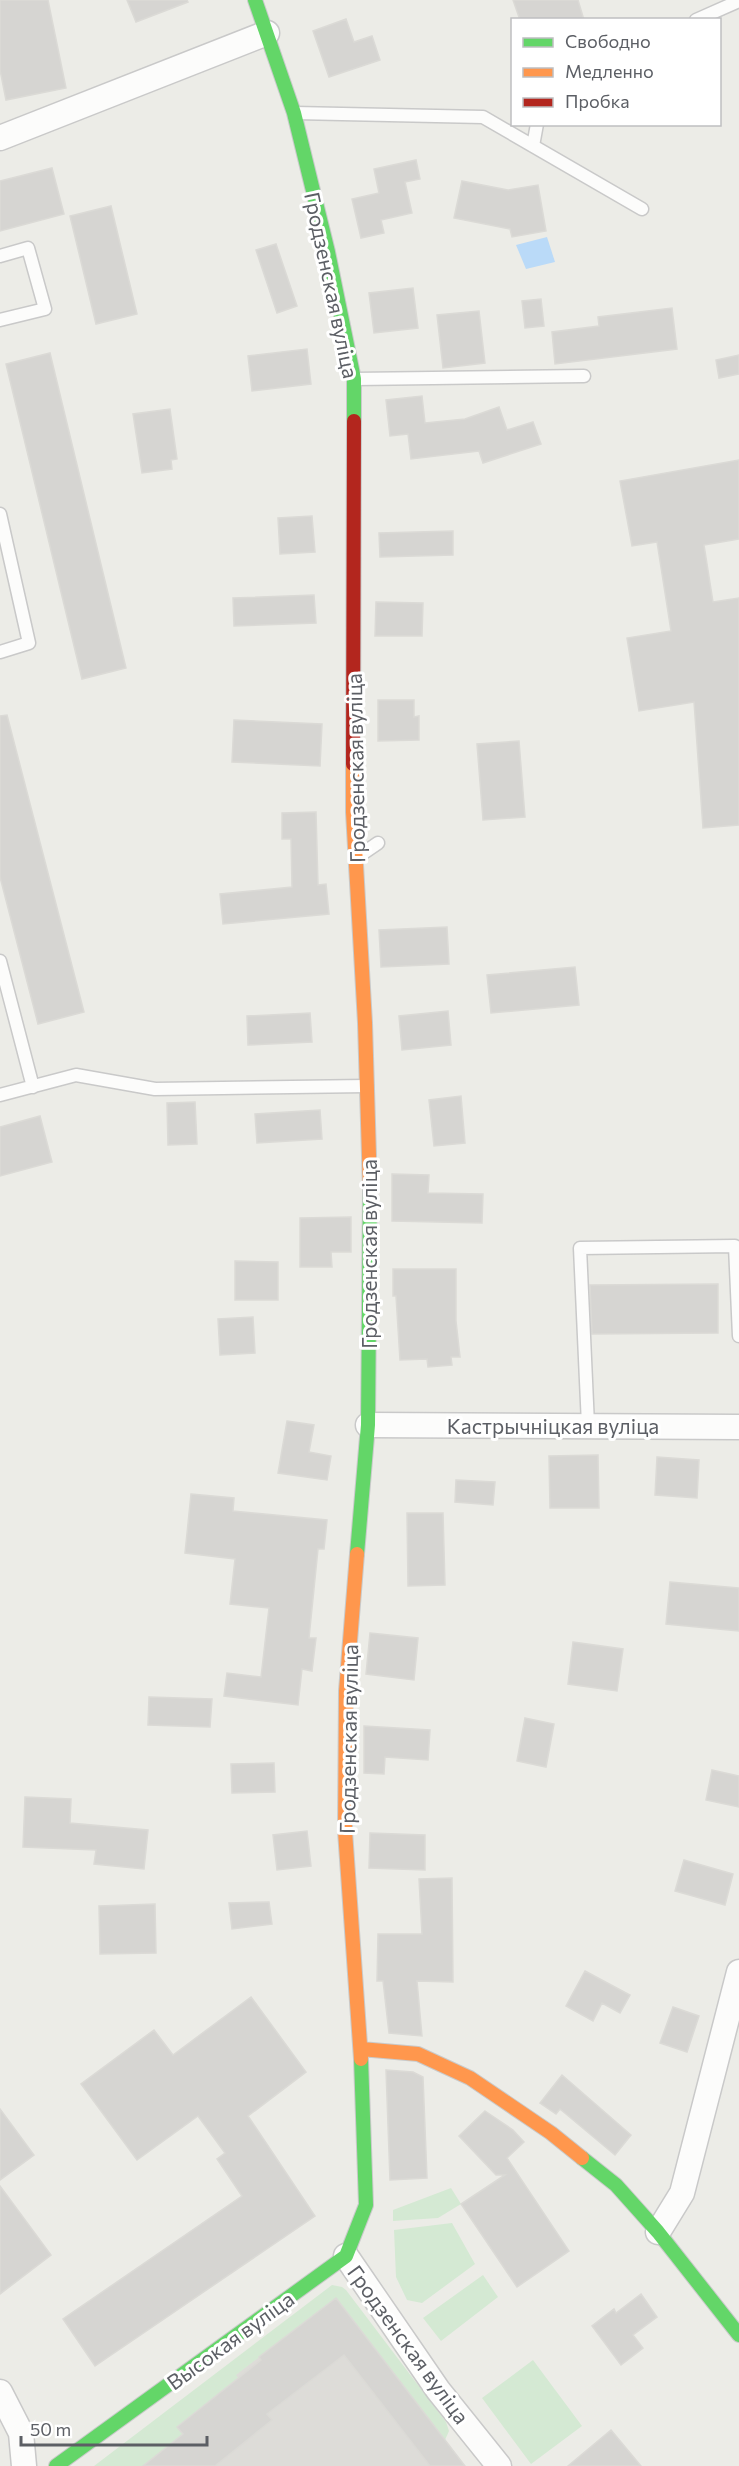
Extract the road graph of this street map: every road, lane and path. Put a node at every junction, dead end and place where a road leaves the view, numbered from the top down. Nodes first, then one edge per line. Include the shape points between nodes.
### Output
1 (255, 0) edge
2 (739, 1) edge
3 (701, 18) edge
4 (267, 33) junction
5 (294, 113) junction
6 (537, 126) edge
7 (0, 138) edge
8 (533, 146) junction
9 (642, 209) dead end
10 (0, 256) edge
11 (0, 320) edge
12 (584, 376) dead end
13 (354, 379) junction
14 (0, 513) edge
15 (0, 652) edge
16 (378, 843) dead end
17 (356, 858) junction
18 (0, 961) edge
19 (367, 1086) junction
20 (33, 1087) junction
21 (0, 1095) edge
22 (739, 1336) edge
23 (368, 1425) junction
24 (588, 1425) junction
25 (739, 1427) edge
26 (739, 1972) edge
27 (361, 2049) junction
28 (658, 2232) junction
29 (346, 2256) junction
30 (739, 2335) edge
31 (0, 2392) edge
32 (24, 2466) edge
33 (56, 2466) edge
34 (499, 2466) edge

1 - 4 street, Гродзенская вуліца
2 - 3 lane
4 - 5 street, Гродзенская вуліца
4 - 7 street
5 - 8 lane via 483,117
5 - 13 street, Гродзенская вуліца
6 - 8 lane
8 - 9 lane
10 - 11 lane via 28,248 45,309
12 - 13 lane
13 - 17 street, Гродзенская вуліца
14 - 15 lane via 29,643
16 - 17 lane
17 - 19 street, Гродзенская вуліца
18 - 20 lane
19 - 20 lane via 155,1089 76,1075
19 - 23 street, Гродзенская вуліца
20 - 21 lane
22 - 24 lane via 735,1246 580,1248
23 - 24 street, Кастрычніцкая вуліца
23 - 27 street, Гродзенская вуліца via 346,1691 345,1831
24 - 25 street, Кастрычніцкая вуліца
26 - 28 street via 682,2193
27 - 28 street via 418,2054 470,2078 551,2133 616,2185
27 - 29 street, Гродзенская вуліца via 366,2205
28 - 30 street
29 - 33 street, Высокая вуліца
29 - 34 street, Гродзенская вуліца via 438,2390
31 - 32 street via 21,2433

